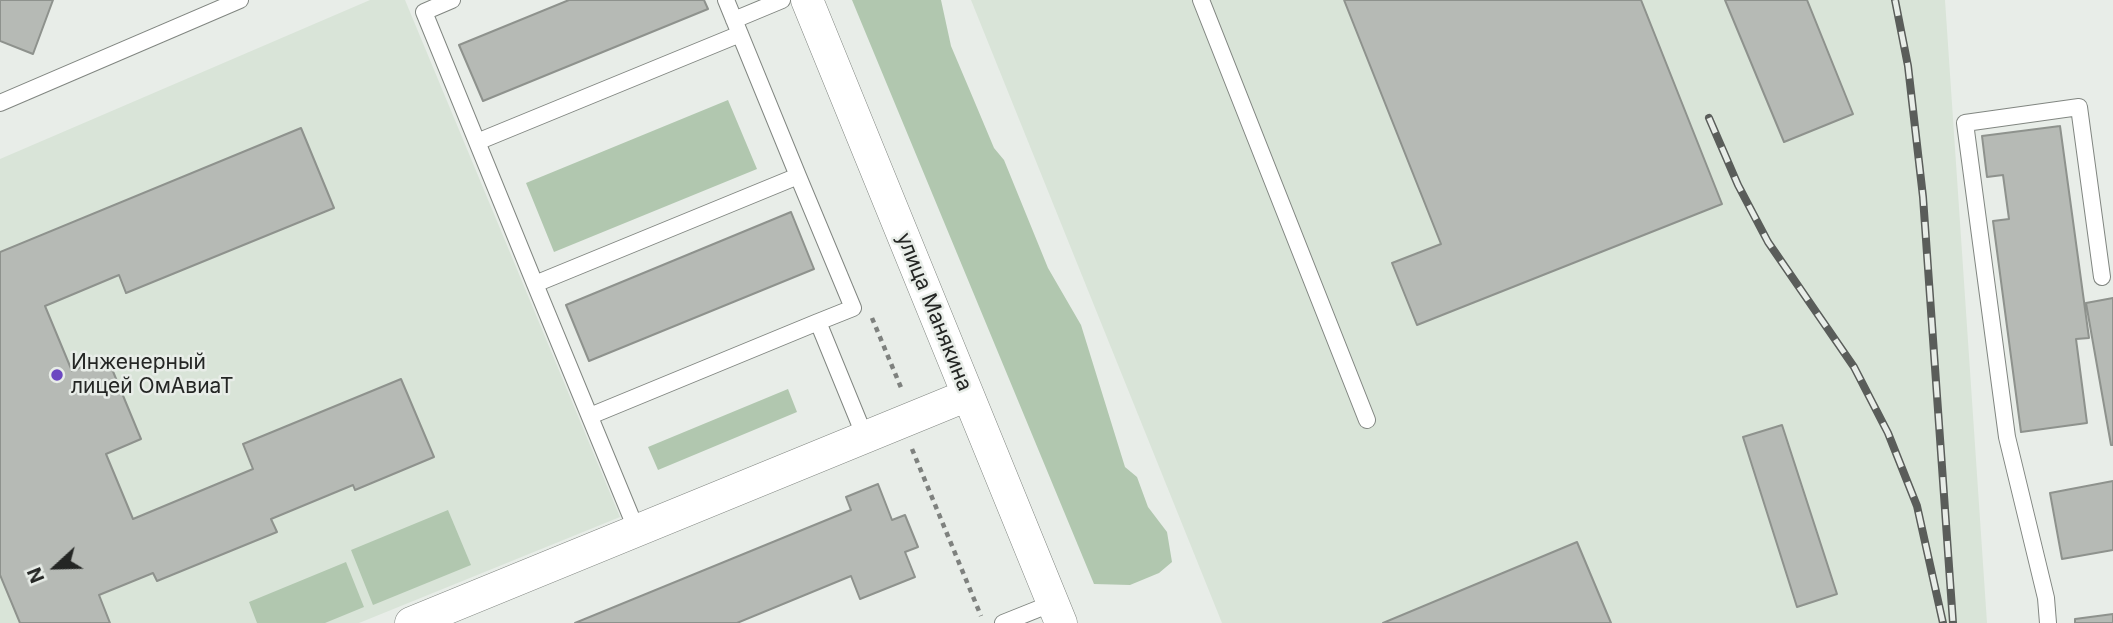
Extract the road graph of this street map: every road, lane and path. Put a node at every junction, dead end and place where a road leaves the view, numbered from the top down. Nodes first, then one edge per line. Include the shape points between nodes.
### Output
1 (240, 0) edge
2 (452, 0) edge
3 (726, 0) edge
4 (782, 0) edge
5 (807, 0) edge
6 (1201, 0) edge
7 (737, 27) junction
8 (0, 103) edge
9 (477, 142) junction
10 (798, 176) junction
11 (2102, 278) dead end
12 (536, 285) junction
13 (818, 322) junction
14 (968, 395) junction
15 (590, 416) junction
16 (1367, 420) dead end
17 (901, 422) junction
18 (865, 437) junction
19 (636, 531) junction
20 (1057, 613) edge
21 (415, 622) edge
22 (984, 623) edge
23 (1003, 623) edge
24 (2048, 623) edge

1 - 8 lane
2 - 9 lane via 424,12
3 - 7 lane
4 - 7 lane
5 - 14 street, улица Манякина
6 - 16 lane
7 - 9 lane
7 - 10 lane
9 - 12 lane
10 - 12 lane
10 - 13 lane via 853,308
11 - 24 lane via 2080,107 1965,122 2007,437
12 - 15 lane
13 - 15 lane
13 - 18 lane
14 - 17 street
14 - 20 street, улица Манякина
15 - 19 lane
17 - 18 street
17 - 22 path
18 - 19 street
19 - 21 street
20 - 23 lane

